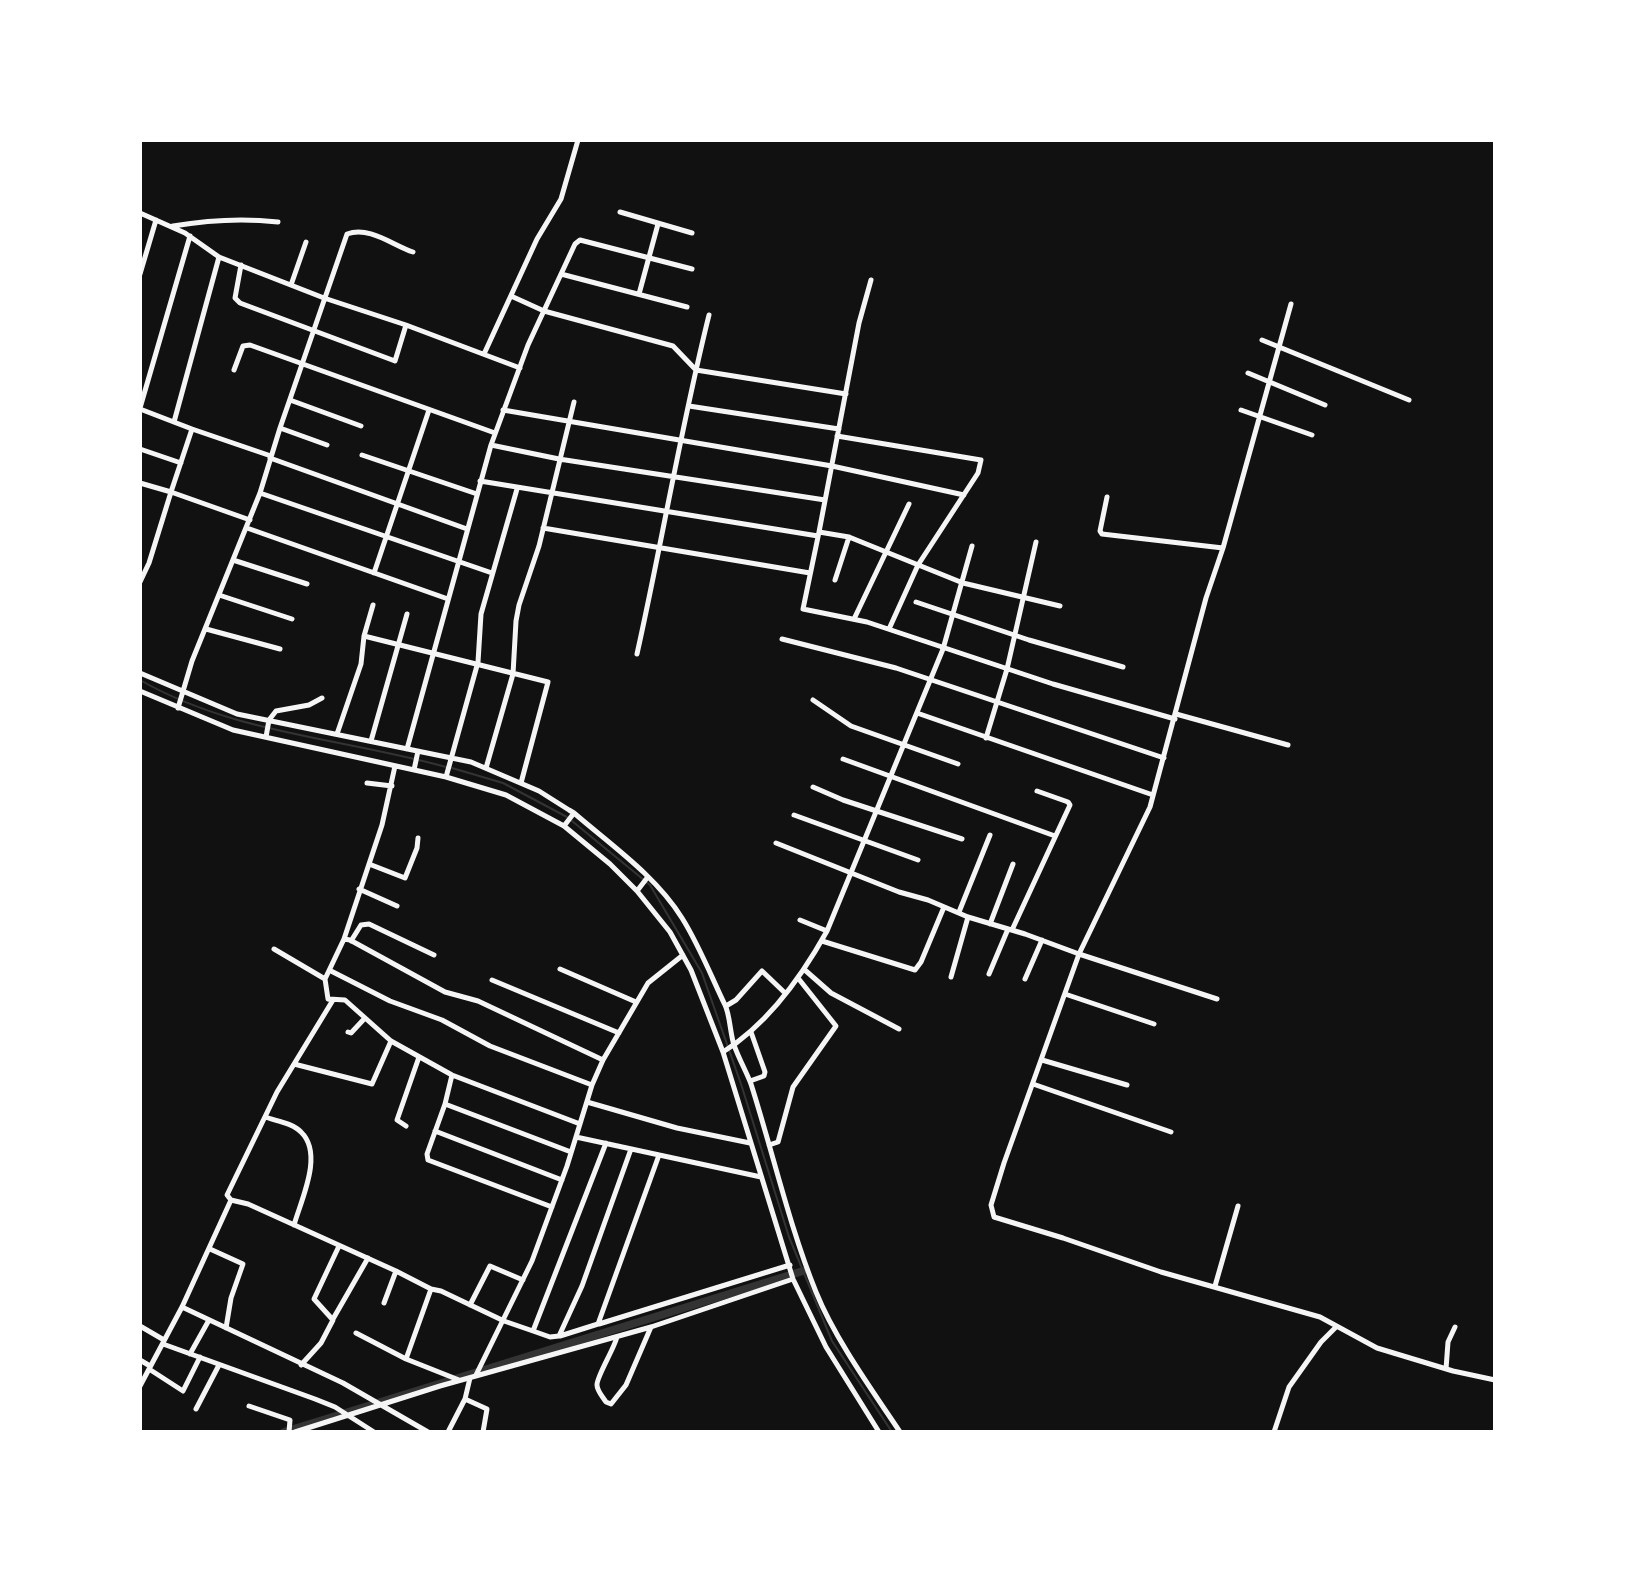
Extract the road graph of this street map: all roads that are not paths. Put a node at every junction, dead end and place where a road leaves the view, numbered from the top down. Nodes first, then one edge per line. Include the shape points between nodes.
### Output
1 (578, 140) edge
2 (620, 212) dead end
3 (140, 213) edge
4 (156, 220) junction
5 (278, 222) dead end
6 (658, 224) junction
7 (172, 226) junction
8 (692, 233) dead end
9 (190, 236) junction
10 (306, 242) dead end
11 (413, 252) dead end
12 (219, 257) junction
13 (649, 258) junction
14 (241, 265) junction
15 (692, 269) dead end
16 (140, 274) edge
17 (561, 274) junction
18 (871, 280) dead end
19 (291, 285) junction
20 (639, 294) junction
21 (511, 296) junction
22 (324, 298) junction
23 (1291, 304) dead end
24 (687, 307) dead end
25 (544, 311) junction
26 (709, 315) dead end
27 (406, 325) junction
28 (313, 331) junction
29 (1262, 340) dead end
30 (1280, 346) junction
31 (484, 354) junction
32 (301, 365) junction
33 (520, 368) junction
34 (234, 370) dead end
35 (696, 370) junction
36 (1248, 373) dead end
37 (1270, 381) junction
38 (846, 394) junction
39 (290, 400) junction
40 (1409, 400) dead end
41 (574, 402) dead end
42 (1325, 405) dead end
43 (689, 406) junction
44 (140, 408) edge
45 (429, 410) junction
46 (503, 410) junction
47 (1241, 410) dead end
48 (1260, 416) junction
49 (174, 422) junction
50 (568, 423) junction
51 (361, 426) dead end
52 (280, 428) junction
53 (192, 429) junction
54 (495, 433) junction
55 (838, 433) junction
56 (1312, 435) dead end
57 (680, 442) junction
58 (327, 445) dead end
59 (491, 445) junction
60 (140, 449) edge
61 (362, 455) dead end
62 (270, 457) junction
63 (559, 459) junction
64 (181, 463) junction
65 (832, 466) junction
66 (409, 471) junction
67 (672, 477) junction
68 (480, 481) junction
69 (140, 483) edge
70 (517, 489) junction
71 (171, 492) junction
72 (260, 493) junction
73 (477, 494) junction
74 (551, 495) junction
75 (964, 495) junction
76 (1107, 497) dead end
77 (825, 500) junction
78 (395, 504) junction
79 (909, 504) dead end
80 (666, 513) junction
81 (250, 520) junction
82 (247, 528) junction
83 (543, 528) junction
84 (467, 529) junction
85 (818, 534) junction
86 (384, 536) junction
87 (849, 537) junction
88 (1036, 542) dead end
89 (972, 546) dead end
90 (1223, 548) junction
91 (659, 549) junction
92 (885, 551) junction
93 (233, 560) junction
94 (458, 561) junction
95 (921, 566) junction
96 (374, 573) junction
97 (492, 573) junction
98 (810, 573) junction
99 (835, 580) dead end
100 (140, 582) edge
101 (963, 583) junction
102 (307, 584) dead end
103 (219, 595) junction
104 (448, 599) junction
105 (1024, 599) junction
106 (916, 602) dead end
107 (373, 605) dead end
108 (1060, 606) dead end
109 (407, 614) dead end
110 (953, 615) junction
111 (292, 619) dead end
112 (854, 619) junction
113 (206, 629) junction
114 (889, 629) junction
115 (364, 636) junction
116 (1015, 636) junction
117 (782, 639) dead end
118 (399, 644) junction
119 (280, 649) dead end
120 (943, 649) junction
121 (433, 652) junction
122 (637, 654) dead end
123 (478, 662) junction
124 (1123, 667) dead end
125 (1007, 669) junction
126 (140, 673) edge
127 (513, 674) junction
128 (930, 681) junction
129 (140, 691) edge
130 (182, 693) junction
131 (322, 698) dead end
132 (813, 700) dead end
133 (997, 703) junction
134 (179, 706) junction
135 (917, 713) junction
136 (1175, 717) junction
137 (269, 721) junction
138 (337, 734) junction
139 (266, 737) dead end
140 (986, 738) junction
141 (371, 741) junction
142 (904, 745) junction
143 (1288, 745) dead end
144 (407, 749) junction
145 (418, 752) junction
146 (1164, 758) junction
147 (450, 759) junction
148 (843, 759) dead end
149 (958, 764) dead end
150 (399, 767) junction
151 (486, 768) junction
152 (415, 769) junction
153 (446, 775) junction
154 (892, 776) junction
155 (367, 783) dead end
156 (521, 783) junction
157 (392, 786) junction
158 (813, 787) dead end
159 (1037, 791) dead end
160 (1153, 795) junction
161 (878, 810) junction
162 (573, 814) junction
163 (794, 815) dead end
164 (565, 826) junction
165 (990, 835) dead end
166 (1055, 836) junction
167 (418, 838) dead end
168 (962, 839) dead end
169 (865, 842) junction
170 (776, 843) dead end
171 (918, 860) dead end
172 (1013, 864) dead end
173 (371, 865) junction
174 (852, 874) junction
175 (647, 878) dead end
176 (361, 890) junction
177 (638, 890) junction
178 (397, 906) dead end
179 (944, 907) junction
180 (959, 913) junction
181 (968, 917) junction
182 (800, 920) dead end
183 (990, 924) junction
184 (1010, 930) junction
185 (827, 931) junction
186 (347, 940) junction
187 (1042, 940) junction
188 (822, 941) junction
189 (274, 949) dead end
190 (1076, 952) junction
191 (434, 955) dead end
192 (683, 955) junction
193 (808, 965) junction
194 (560, 969) dead end
195 (331, 971) junction
196 (989, 974) dead end
197 (951, 977) dead end
198 (798, 978) junction
199 (325, 979) junction
200 (1025, 979) dead end
201 (492, 980) dead end
202 (785, 993) junction
203 (1065, 994) junction
204 (328, 999) junction
205 (1217, 999) dead end
206 (636, 1002) junction
207 (726, 1006) junction
208 (365, 1018) junction
209 (1154, 1024) dead end
210 (899, 1029) dead end
211 (348, 1032) dead end
212 (751, 1032) junction
213 (619, 1033) junction
214 (391, 1041) junction
215 (733, 1046) junction
216 (724, 1052) junction
217 (419, 1057) junction
218 (603, 1060) junction
219 (1042, 1060) junction
220 (297, 1065) junction
221 (452, 1075) junction
222 (750, 1081) junction
223 (1033, 1084) junction
224 (592, 1085) junction
225 (1127, 1085) dead end
226 (587, 1102) junction
227 (445, 1104) junction
228 (266, 1117) junction
229 (580, 1124) junction
230 (406, 1126) dead end
231 (435, 1131) junction
232 (1171, 1132) dead end
233 (576, 1137) junction
234 (606, 1143) junction
235 (750, 1143) junction
236 (769, 1145) junction
237 (631, 1149) junction
238 (571, 1152) junction
239 (659, 1155) junction
240 (761, 1177) junction
241 (562, 1180) junction
242 (230, 1198) junction
243 (1238, 1206) dead end
244 (552, 1207) junction
245 (294, 1225) junction
246 (339, 1246) junction
247 (210, 1249) junction
248 (368, 1258) junction
249 (790, 1265) junction
250 (396, 1271) junction
251 (793, 1279) junction
252 (523, 1280) junction
253 (1215, 1286) junction
254 (431, 1289) junction
255 (384, 1303) dead end
256 (470, 1305) junction
257 (182, 1307) junction
258 (209, 1320) junction
259 (333, 1320) junction
260 (504, 1321) junction
261 (598, 1324) junction
262 (140, 1326) edge
263 (651, 1327) junction
264 (1455, 1327) dead end
265 (226, 1328) junction
266 (1334, 1328) junction
267 (533, 1331) junction
268 (356, 1333) dead end
269 (559, 1336) junction
270 (617, 1336) junction
271 (164, 1342) junction
272 (190, 1354) junction
273 (200, 1357) junction
274 (406, 1359) junction
275 (140, 1360) edge
276 (219, 1365) junction
277 (301, 1365) junction
278 (149, 1368) junction
279 (1446, 1369) junction
280 (474, 1376) junction
281 (458, 1380) junction
282 (1495, 1380) edge
283 (140, 1386) edge
284 (465, 1399) junction
285 (249, 1406) dead end
286 (383, 1406) junction
287 (196, 1409) dead end
288 (346, 1417) junction
289 (319, 1426) junction
290 (449, 1431) edge
291 (292, 1432) edge
292 (330, 1432) edge
293 (374, 1432) edge
294 (428, 1432) edge
295 (459, 1432) edge
296 (483, 1432) edge
297 (879, 1432) edge
298 (900, 1432) edge
299 (1274, 1432) edge

1 - 21 street via 561,199
2 - 6 street
3 - 4 street
4 - 7 street
4 - 16 street
5 - 7 street via 241,218
6 - 8 street
6 - 13 street
7 - 9 street
9 - 12 street
9 - 44 street
10 - 19 street
11 - 22 street via 385,237 351,231
12 - 14 street
12 - 49 street
13 - 15 street
13 - 17 street via 580,240
13 - 20 street
14 - 19 street
14 - 28 street via 235,292 239,302
17 - 20 street
17 - 25 street
18 - 38 street
19 - 22 street
20 - 24 street
21 - 25 street
21 - 31 street
22 - 27 street
22 - 28 street
23 - 30 street
25 - 33 street
25 - 35 street via 673,346
26 - 35 street
27 - 28 street via 395,361
27 - 31 street
28 - 32 street
29 - 30 street
30 - 37 street
30 - 40 street
31 - 33 street
32 - 34 street via 245,345
32 - 39 street
32 - 45 street
33 - 46 street
35 - 38 street
35 - 43 street
36 - 37 street
37 - 42 street
37 - 48 street
38 - 55 street
39 - 51 street
39 - 52 street
41 - 50 street
43 - 55 street
43 - 57 street
44 - 49 street
45 - 54 street
45 - 66 street
46 - 50 street
46 - 54 street
47 - 48 street
48 - 56 street
48 - 90 street
49 - 53 street
50 - 57 street
50 - 63 street
52 - 58 street
52 - 62 street
53 - 62 street
53 - 64 street
54 - 59 street
55 - 65 street
55 - 75 street via 979,458 978,473
57 - 65 street
57 - 67 street
59 - 63 street
59 - 68 street
60 - 64 street
61 - 66 street
62 - 72 street
62 - 78 street
63 - 67 street
63 - 74 street
64 - 71 street
65 - 75 street
65 - 77 street
66 - 73 street
66 - 78 street
67 - 77 street
67 - 80 street
68 - 70 street
68 - 73 street
69 - 71 street
70 - 74 street
70 - 97 street
71 - 81 street
71 - 100 street
72 - 81 street
72 - 86 street
73 - 84 street
74 - 80 street
74 - 83 street
75 - 95 street
76 - 90 street via 1102,534
77 - 85 street
78 - 84 street
78 - 86 street
79 - 92 street
80 - 85 street
80 - 91 street
81 - 82 street
82 - 93 street
82 - 96 street
83 - 91 street
83 - 127 street via 516,621
84 - 94 street
85 - 87 street
85 - 98 street
86 - 94 street
86 - 96 street
87 - 92 street
87 - 99 street
88 - 105 street
89 - 101 street
90 - 136 street
91 - 98 street
91 - 122 street
92 - 95 street
92 - 112 street
93 - 102 street
93 - 103 street
94 - 97 street
94 - 104 street
95 - 101 street
95 - 114 street
96 - 104 street
97 - 123 street via 481,614
98 - 112 street via 803,609
101 - 105 street
101 - 110 street
103 - 111 street
103 - 113 street
104 - 121 street
105 - 108 street
105 - 116 street
106 - 110 street
107 - 115 street
109 - 118 street
110 - 116 street
110 - 120 street
112 - 114 street
113 - 119 street
113 - 130 street
114 - 120 street
115 - 118 street
115 - 138 street via 361,664
116 - 124 street
116 - 125 street
117 - 128 street
118 - 121 street
118 - 141 street
120 - 125 street
120 - 128 street
121 - 123 street
121 - 144 street
123 - 127 street
123 - 147 street
125 - 133 street
125 - 136 street
126 - 130 street
127 - 151 street
127 - 156 street via 548,682
128 - 133 street
128 - 135 street
129 - 134 street
130 - 134 street
130 - 137 street
131 - 137 street via 276,711
132 - 142 street via 851,726
133 - 140 street
133 - 146 street
134 - 150 street via 233,730
135 - 140 street
135 - 142 street
136 - 143 street
136 - 146 street
137 - 138 street
137 - 139 street
138 - 141 street
140 - 160 street
141 - 144 street
142 - 149 street
142 - 154 street
144 - 145 street
145 - 147 street
145 - 152 street
146 - 160 street
147 - 151 street
147 - 153 street
148 - 154 street
150 - 152 street
150 - 157 street
151 - 156 street
152 - 153 street
153 - 164 street via 506,795
154 - 161 street
154 - 166 street
155 - 157 street
156 - 162 street
157 - 173 street
158 - 161 street
159 - 166 street via 1070,803
160 - 190 street via 1120,873
161 - 168 street
161 - 169 street
162 - 164 street
162 - 207 street via 648,877 681,916
163 - 169 street
164 - 177 street
165 - 180 street
166 - 184 street
167 - 173 street via 405,878
169 - 171 street
169 - 174 street
170 - 174 street
172 - 183 street
173 - 176 street
174 - 179 street
174 - 185 street
175 - 177 street
176 - 178 street
176 - 186 street
177 - 192 street
179 - 180 street
179 - 188 street via 915,970
180 - 181 street
181 - 183 street
181 - 197 street
182 - 185 street
183 - 184 street
184 - 187 street
184 - 196 street
185 - 188 street
186 - 191 street via 369,924
186 - 195 street
186 - 218 street via 445,992 478,1001
187 - 190 street
187 - 200 street
188 - 193 street
189 - 199 street
190 - 203 street
190 - 205 street
192 - 206 street via 648,983
192 - 216 street
193 - 198 street
193 - 210 street via 831,993
194 - 206 street
195 - 199 street
195 - 224 street via 490,1046
198 - 202 street
198 - 236 street via 836,1026 800,1073 778,1142
199 - 204 street
201 - 213 street
202 - 207 street via 762,971
202 - 212 street
203 - 209 street
203 - 219 street
204 - 208 street via 340,999
204 - 220 street via 333,1000
206 - 213 street
207 - 215 street
208 - 211 street
208 - 214 street
212 - 215 street
212 - 222 street via 765,1072
213 - 218 street
214 - 217 street
214 - 220 street via 372,1084
215 - 216 street
215 - 222 street
216 - 235 street
217 - 221 street
217 - 230 street via 397,1120
218 - 224 street
219 - 223 street
219 - 225 street
220 - 228 street
221 - 227 street
221 - 229 street
222 - 236 street
223 - 232 street
223 - 253 street via 991,1205 994,1217
224 - 226 street
226 - 229 street
226 - 235 street
227 - 231 street
227 - 238 street
228 - 242 street
228 - 245 street via 302,1132 309,1146 311,1166
229 - 233 street
231 - 241 street
231 - 244 street via 427,1154 430,1162
233 - 234 street
233 - 238 street
234 - 237 street
234 - 267 street
235 - 240 street
236 - 298 street via 816,1294
237 - 239 street
237 - 269 street
238 - 241 street
239 - 240 street
239 - 261 street
240 - 249 street
241 - 244 street
242 - 245 street
242 - 247 street
243 - 253 street
244 - 252 street
245 - 246 street
246 - 248 street
246 - 259 street via 314,1299
247 - 257 street
247 - 265 street via 243,1264
248 - 250 street
248 - 259 street
249 - 251 street
249 - 261 street
250 - 254 street
250 - 255 street
251 - 263 street
251 - 297 street via 826,1347
252 - 256 street via 490,1266
252 - 260 street
253 - 266 street via 1320,1317
254 - 256 street
254 - 274 street
256 - 260 street
257 - 258 street
257 - 271 street
258 - 265 street
258 - 272 street
259 - 277 street
260 - 267 street
260 - 280 street
261 - 269 street
262 - 271 street
263 - 270 street
263 - 270 street via 626,1385 611,1404 597,1381
264 - 279 street
265 - 277 street
266 - 279 street
266 - 299 street via 1289,1387
267 - 269 street
268 - 274 street
270 - 280 street
271 - 272 street
271 - 278 street
272 - 273 street
273 - 276 street
273 - 278 street via 183,1391
274 - 281 street
275 - 278 street
276 - 287 street
276 - 288 street via 335,1407
277 - 286 street
278 - 283 street
279 - 282 street
280 - 281 street
280 - 284 street
281 - 286 street
284 - 290 street
284 - 296 street via 487,1409
285 - 291 street via 290,1422
286 - 288 street
286 - 294 street
288 - 289 street
288 - 293 street
289 - 291 street
289 - 292 street
290 - 295 street

